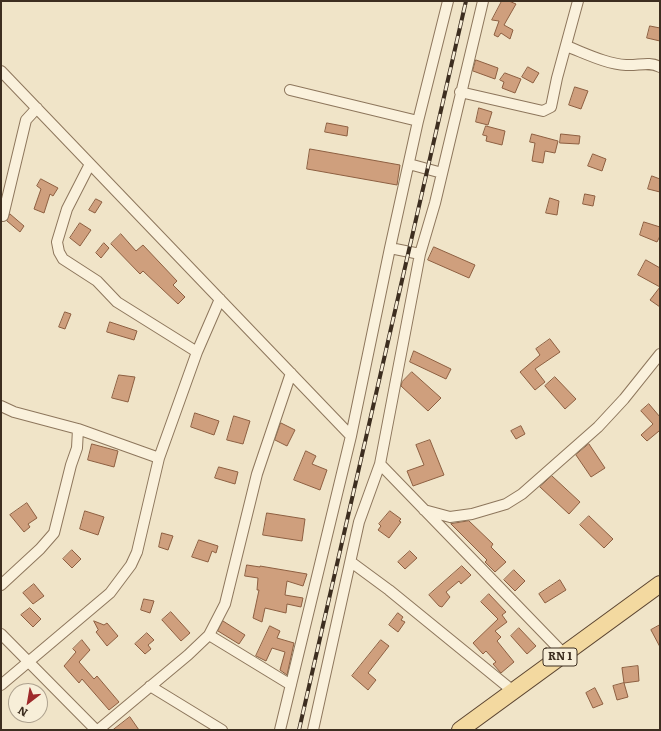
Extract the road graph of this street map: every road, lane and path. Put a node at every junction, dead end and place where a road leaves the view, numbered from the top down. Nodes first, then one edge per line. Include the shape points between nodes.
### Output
1 (448, 1) edge
2 (482, 1) edge
3 (578, 1) edge
4 (566, 46) junction
5 (660, 66) edge
6 (1, 70) edge
7 (290, 90) dead end
8 (460, 92) junction
9 (37, 108) junction
10 (418, 121) junction
11 (90, 164) junction
12 (410, 164) junction
13 (442, 173) junction
14 (3, 216) dead end
15 (390, 248) junction
16 (420, 254) junction
17 (220, 299) junction
18 (197, 352) junction
19 (660, 354) edge
20 (291, 373) junction
21 (1, 406) edge
22 (78, 429) junction
23 (351, 436) junction
24 (159, 458) junction
25 (380, 464) junction
26 (424, 510) junction
27 (351, 562) junction
28 (660, 584) edge
29 (1, 585) edge
30 (1, 634) edge
31 (209, 635) junction
32 (564, 654) junction
33 (29, 662) junction
34 (1, 685) edge
35 (291, 685) junction
36 (150, 686) junction
37 (513, 691) junction
38 (97, 730) edge
39 (222, 730) edge
40 (280, 730) edge
41 (313, 730) edge
42 (460, 730) edge

1 - 10 street
2 - 8 street
3 - 4 street
4 - 5 street via 618,64 650,63
4 - 8 street via 551,107 548,110
6 - 9 street
7 - 10 street
8 - 13 street
9 - 11 street
9 - 14 street via 26,120
10 - 12 street
11 - 17 street
11 - 18 street via 67,209 57,242 59,252 64,259 97,281 117,302
12 - 13 street
12 - 15 street
13 - 16 street
15 - 16 street
15 - 23 street
16 - 25 street
17 - 18 street
17 - 20 street
18 - 24 street
19 - 26 street via 598,427 522,494 506,504 472,514 450,517
20 - 23 street
20 - 31 street via 257,474 225,604
21 - 22 street via 14,412
22 - 24 street
22 - 29 street via 77,448 54,533 46,544
23 - 35 street
24 - 33 street via 137,552 131,565 110,593
25 - 26 street
25 - 27 street via 359,522
26 - 32 street
27 - 37 street
27 - 41 street
28 - 32 main road, RN 1
30 - 33 street
31 - 35 street
31 - 36 street
32 - 37 main road, RN 1
33 - 34 street
33 - 38 street
35 - 40 street
36 - 38 street
36 - 39 street
37 - 42 main road, RN 1

